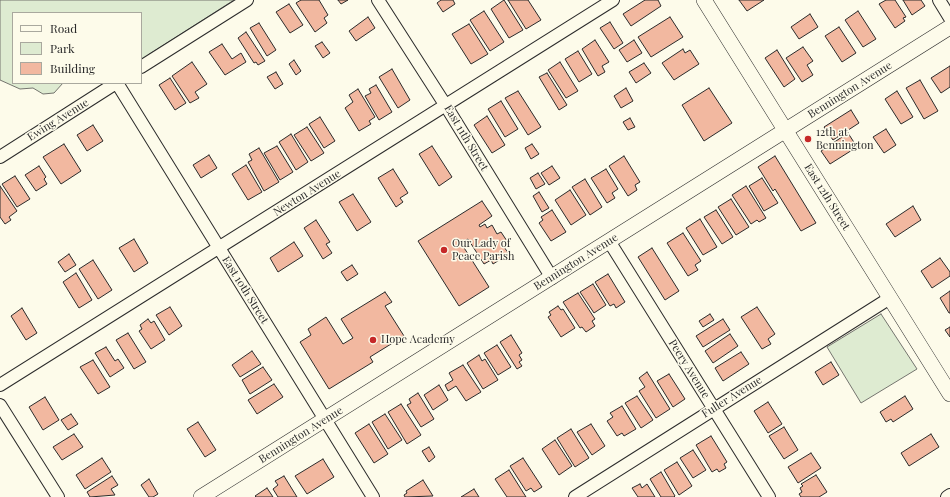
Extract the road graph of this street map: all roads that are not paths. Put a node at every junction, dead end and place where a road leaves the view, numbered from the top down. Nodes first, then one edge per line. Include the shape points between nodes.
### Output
1 (247, 0) edge
2 (378, 0) edge
3 (613, 0) edge
4 (704, 0) edge
5 (939, 0) edge
6 (950, 18) edge
7 (950, 27) edge
8 (142, 66) edge
9 (115, 84) edge
10 (118, 84) edge
11 (446, 106) junction
12 (786, 130) junction
13 (0, 157) edge
14 (609, 242) junction
15 (219, 248) junction
16 (552, 278) junction
17 (890, 298) junction
18 (0, 385) edge
19 (950, 394) edge
20 (0, 405) edge
21 (714, 409) junction
22 (326, 420) junction
23 (950, 495) edge
24 (58, 497) edge
25 (201, 497) edge
26 (374, 497) edge
27 (575, 497) edge
28 (769, 497) edge
29 (947, 497) edge

1 - 8 street
2 - 11 street, East 11th Street
3 - 11 street, Newton Avenue
4 - 12 street, East 12th Street
5 - 6 street
7 - 12 street, Bennington Avenue
9 - 13 street, Ewing Avenue
10 - 15 street, East 10th Street
11 - 15 street, Newton Avenue
11 - 16 street, East 11th Street
12 - 14 street, Bennington Avenue
12 - 17 street, East 12th Street
14 - 16 street, Bennington Avenue
14 - 21 street, Peery Avenue
15 - 18 street, Newton Avenue
15 - 22 street, East 10th Street
16 - 22 street, Bennington Avenue
17 - 19 street, East 12th Street
17 - 21 street, Fuller Avenue
20 - 24 street
21 - 27 street, Fuller Avenue
21 - 28 street, Peery Avenue
22 - 25 street, Bennington Avenue
22 - 26 street, East 10th Street
23 - 29 street

